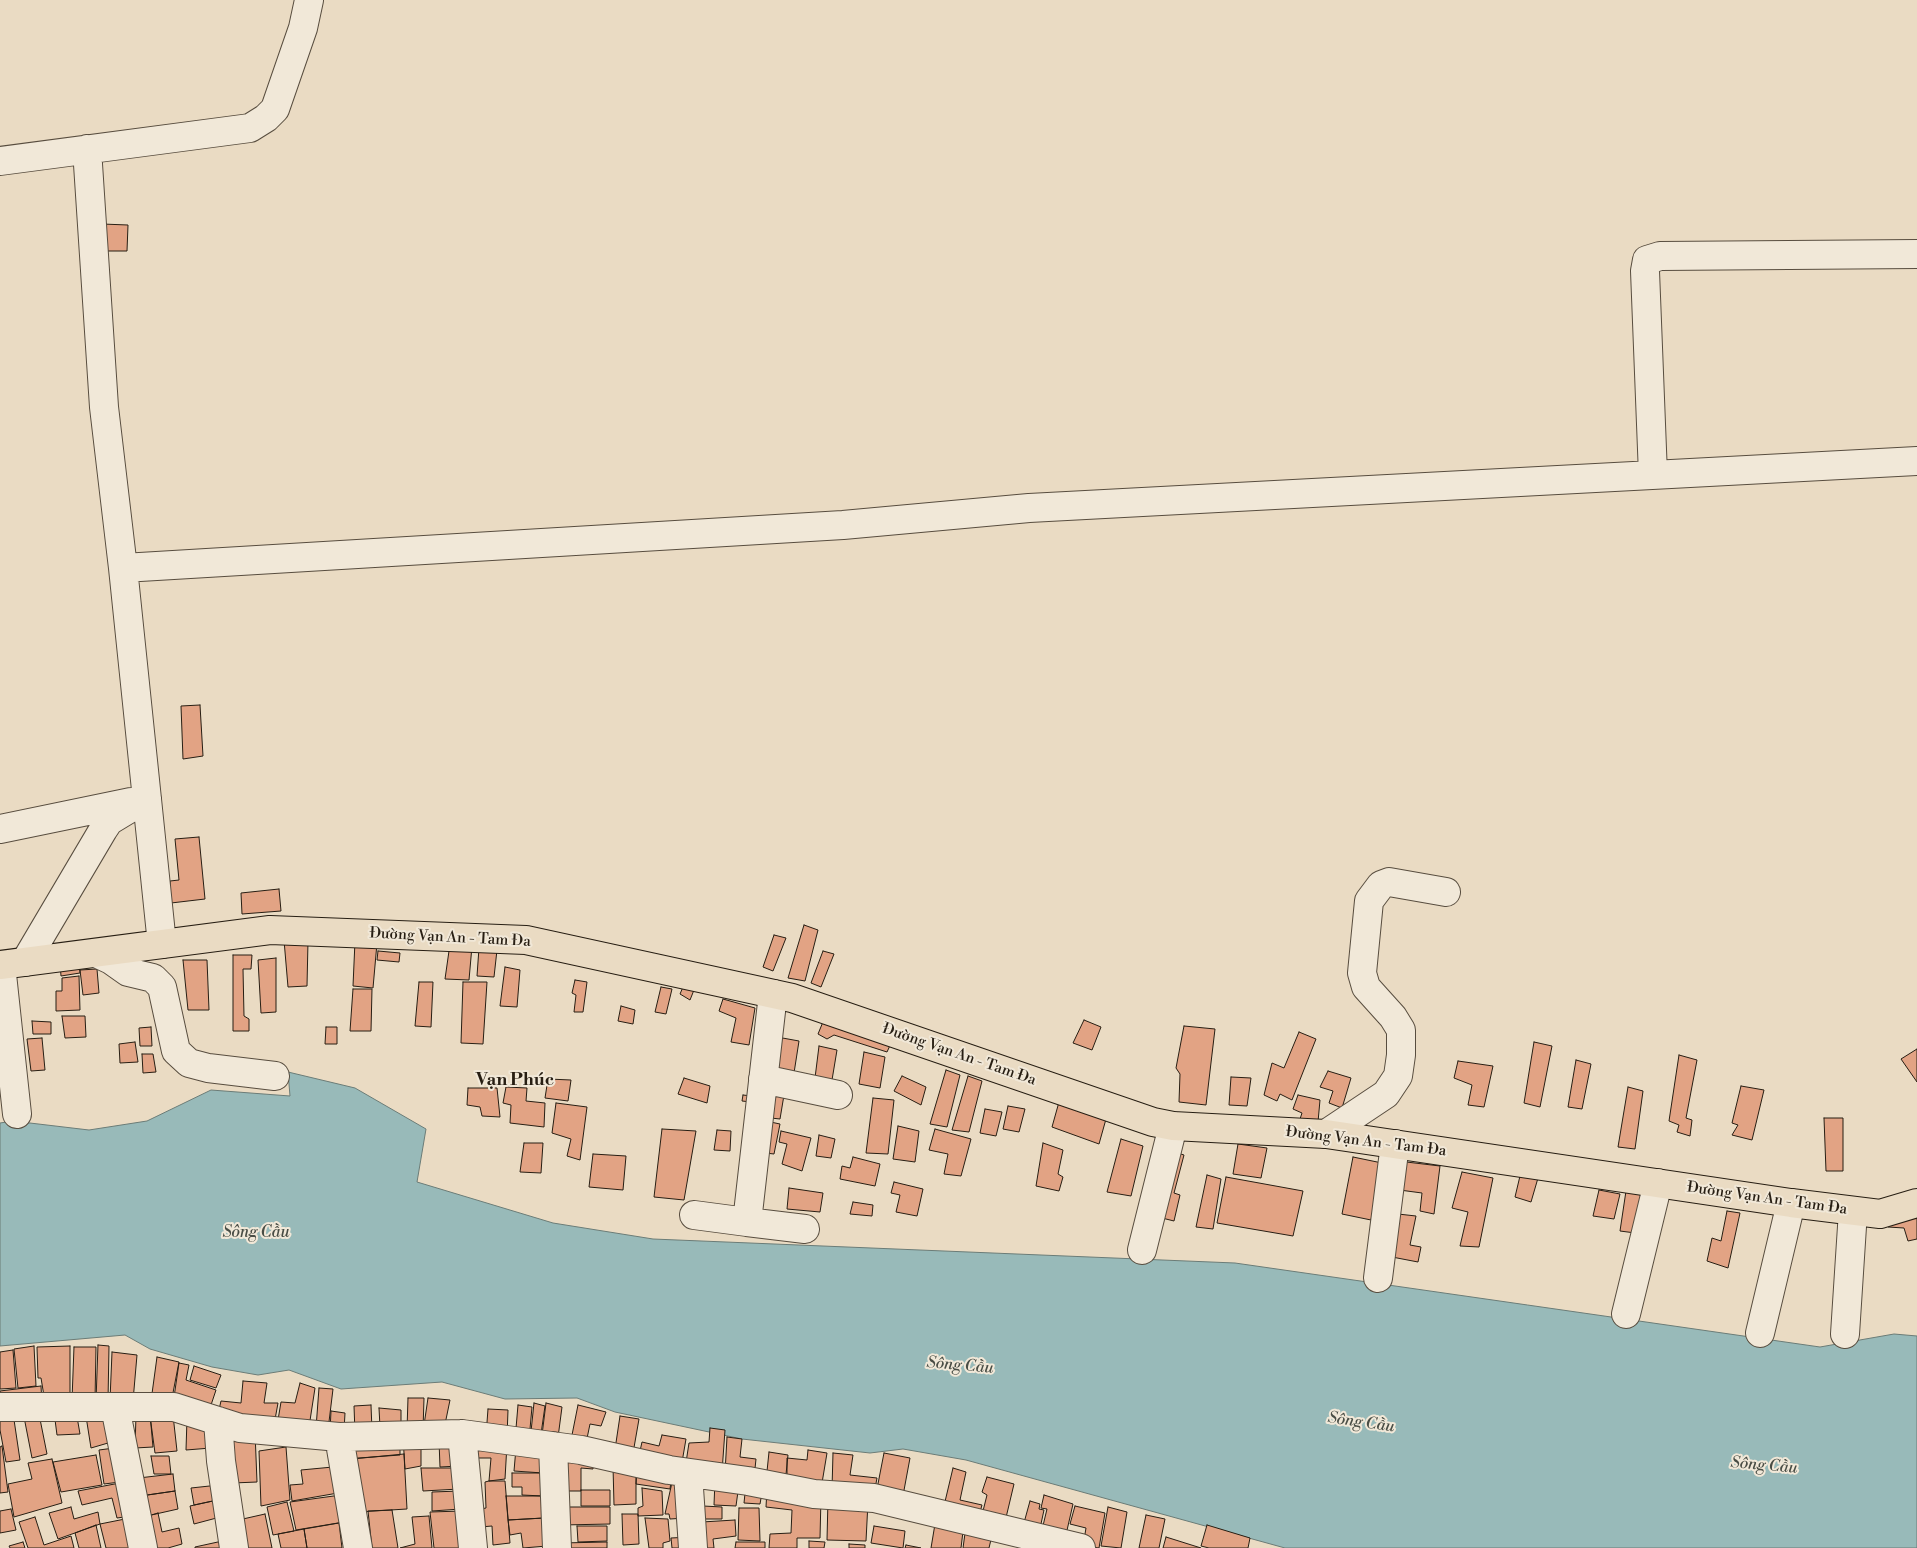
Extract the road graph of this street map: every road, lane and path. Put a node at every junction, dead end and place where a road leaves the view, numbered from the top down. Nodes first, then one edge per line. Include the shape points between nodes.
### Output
1 (309, 0) edge
2 (88, 149) junction
3 (0, 161) edge
4 (1917, 254) edge
5 (1917, 461) edge
6 (1653, 475) junction
7 (123, 568) junction
8 (147, 798) junction
9 (0, 829) edge
10 (1446, 892) dead end
11 (48, 922) junction
12 (162, 944) junction
13 (86, 954) junction
14 (8, 964) edge
15 (773, 994) junction
16 (275, 1076) dead end
17 (763, 1078) junction
18 (838, 1095) dead end
19 (17, 1114) dead end
20 (1173, 1126) junction
21 (1326, 1134) junction
22 (1395, 1144) junction
23 (1658, 1183) junction
24 (1791, 1203) junction
25 (1917, 1203) edge
26 (1853, 1211) junction
27 (694, 1216) dead end
28 (748, 1222) junction
29 (805, 1229) dead end
30 (1142, 1250) dead end
31 (1378, 1278) dead end
32 (1626, 1314) dead end
33 (1760, 1333) dead end
34 (1845, 1334) dead end
35 (0, 1406) edge
36 (115, 1407) junction
37 (218, 1421) junction
38 (462, 1434) junction
39 (339, 1437) junction
40 (553, 1446) junction
41 (688, 1473) junction
42 (143, 1548) edge
43 (234, 1548) edge
44 (358, 1548) edge
45 (473, 1548) edge
46 (557, 1548) edge
47 (693, 1548) edge
48 (1081, 1548) edge

1 - 2 street via 303,28 275,109 266,118 250,128
2 - 3 street
2 - 7 street via 104,407
4 - 6 street via 1660,256 1647,260
5 - 6 street
6 - 7 street via 1029,508 843,525
7 - 8 street
8 - 9 street
8 - 11 street via 110,821
8 - 12 street
10 - 21 street via 1389,882 1381,885 1369,901 1362,973 1366,987 1401,1030 1398,1076 1386,1094
11 - 13 street via 56,944
11 - 14 street
12 - 13 main road, Đường Vạn An - Tam Đa
12 - 15 main road, Đường Vạn An - Tam Đa via 270,930 526,940
13 - 14 main road, Đường Vạn An - Tam Đa
13 - 16 street via 111,960 128,972 153,978 162,987 176,1051 189,1063
14 - 19 street
15 - 17 street
15 - 20 main road, Đường Vạn An - Tam Đa
17 - 18 street
17 - 28 street
20 - 21 main road, Đường Vạn An - Tam Đa
20 - 30 street
21 - 22 main road, Đường Vạn An - Tam Đa
22 - 23 main road, Đường Vạn An - Tam Đa
22 - 31 street
23 - 24 main road, Đường Vạn An - Tam Đa
23 - 32 street
24 - 26 main road, Đường Vạn An - Tam Đa
24 - 33 street
25 - 26 main road, Đường Vạn An - Tam Đa via 1880,1214
26 - 34 street
27 - 28 street
28 - 29 street
35 - 36 street
36 - 37 street via 174,1407
36 - 42 street
37 - 39 street via 240,1428
37 - 43 street
38 - 39 street
38 - 40 street
38 - 45 street
39 - 44 street
40 - 41 street
40 - 46 street
41 - 47 street
41 - 48 street via 814,1494 874,1498

